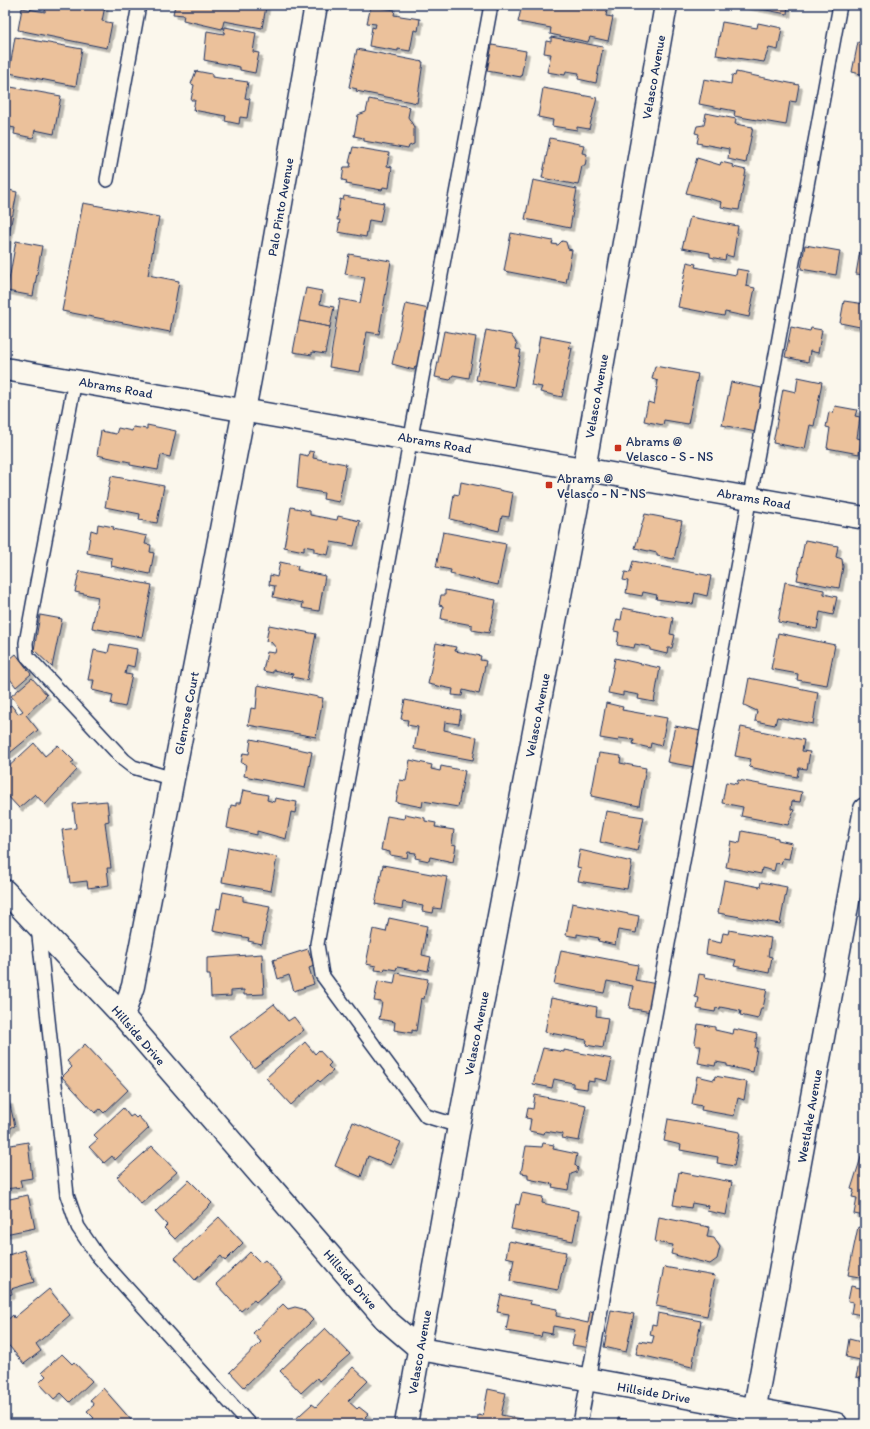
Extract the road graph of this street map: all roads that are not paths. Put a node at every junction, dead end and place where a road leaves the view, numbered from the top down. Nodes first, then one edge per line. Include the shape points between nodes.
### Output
1 (138, 5) edge
2 (316, 5) edge
3 (491, 5) edge
4 (666, 5) edge
5 (840, 5) edge
6 (107, 180) dead end
7 (5, 369) edge
8 (75, 380) junction
9 (244, 409) junction
10 (411, 438) junction
11 (584, 469) junction
12 (750, 497) junction
13 (865, 518) edge
14 (173, 779) junction
15 (865, 809) edge
16 (5, 891) edge
17 (37, 925) junction
18 (123, 1016) junction
19 (458, 1126) junction
20 (420, 1348) junction
21 (588, 1380) junction
22 (754, 1417) edge
23 (249, 1424) edge
24 (406, 1424) edge
25 (580, 1424) edge
26 (836, 1424) edge

1 - 6 lane
2 - 9 street, Palo Pinto Avenue
3 - 10 lane
4 - 11 street, Velasco Avenue
5 - 12 lane
7 - 8 street, Abrams Road
8 - 9 street, Abrams Road
8 - 14 lane via 36,582 26,643 27,656 124,760 134,767
9 - 10 street, Abrams Road
9 - 14 street, Glenrose Court
10 - 11 street, Abrams Road
10 - 19 lane via 317,944 322,975 426,1116
11 - 12 street, Abrams Road
11 - 19 street, Velasco Avenue
12 - 13 street, Abrams Road
12 - 21 lane
14 - 18 street, Glenrose Court via 134,986
15 - 22 street, Westlake Avenue
16 - 17 street, Hillside Drive
17 - 18 street, Hillside Drive
17 - 23 lane via 67,1196 78,1227 97,1255
18 - 20 street, Hillside Drive via 386,1319
19 - 20 street, Velasco Avenue
20 - 21 street, Hillside Drive
20 - 24 street, Velasco Avenue
21 - 22 street, Hillside Drive
21 - 25 lane
22 - 26 street, Hillside Drive

